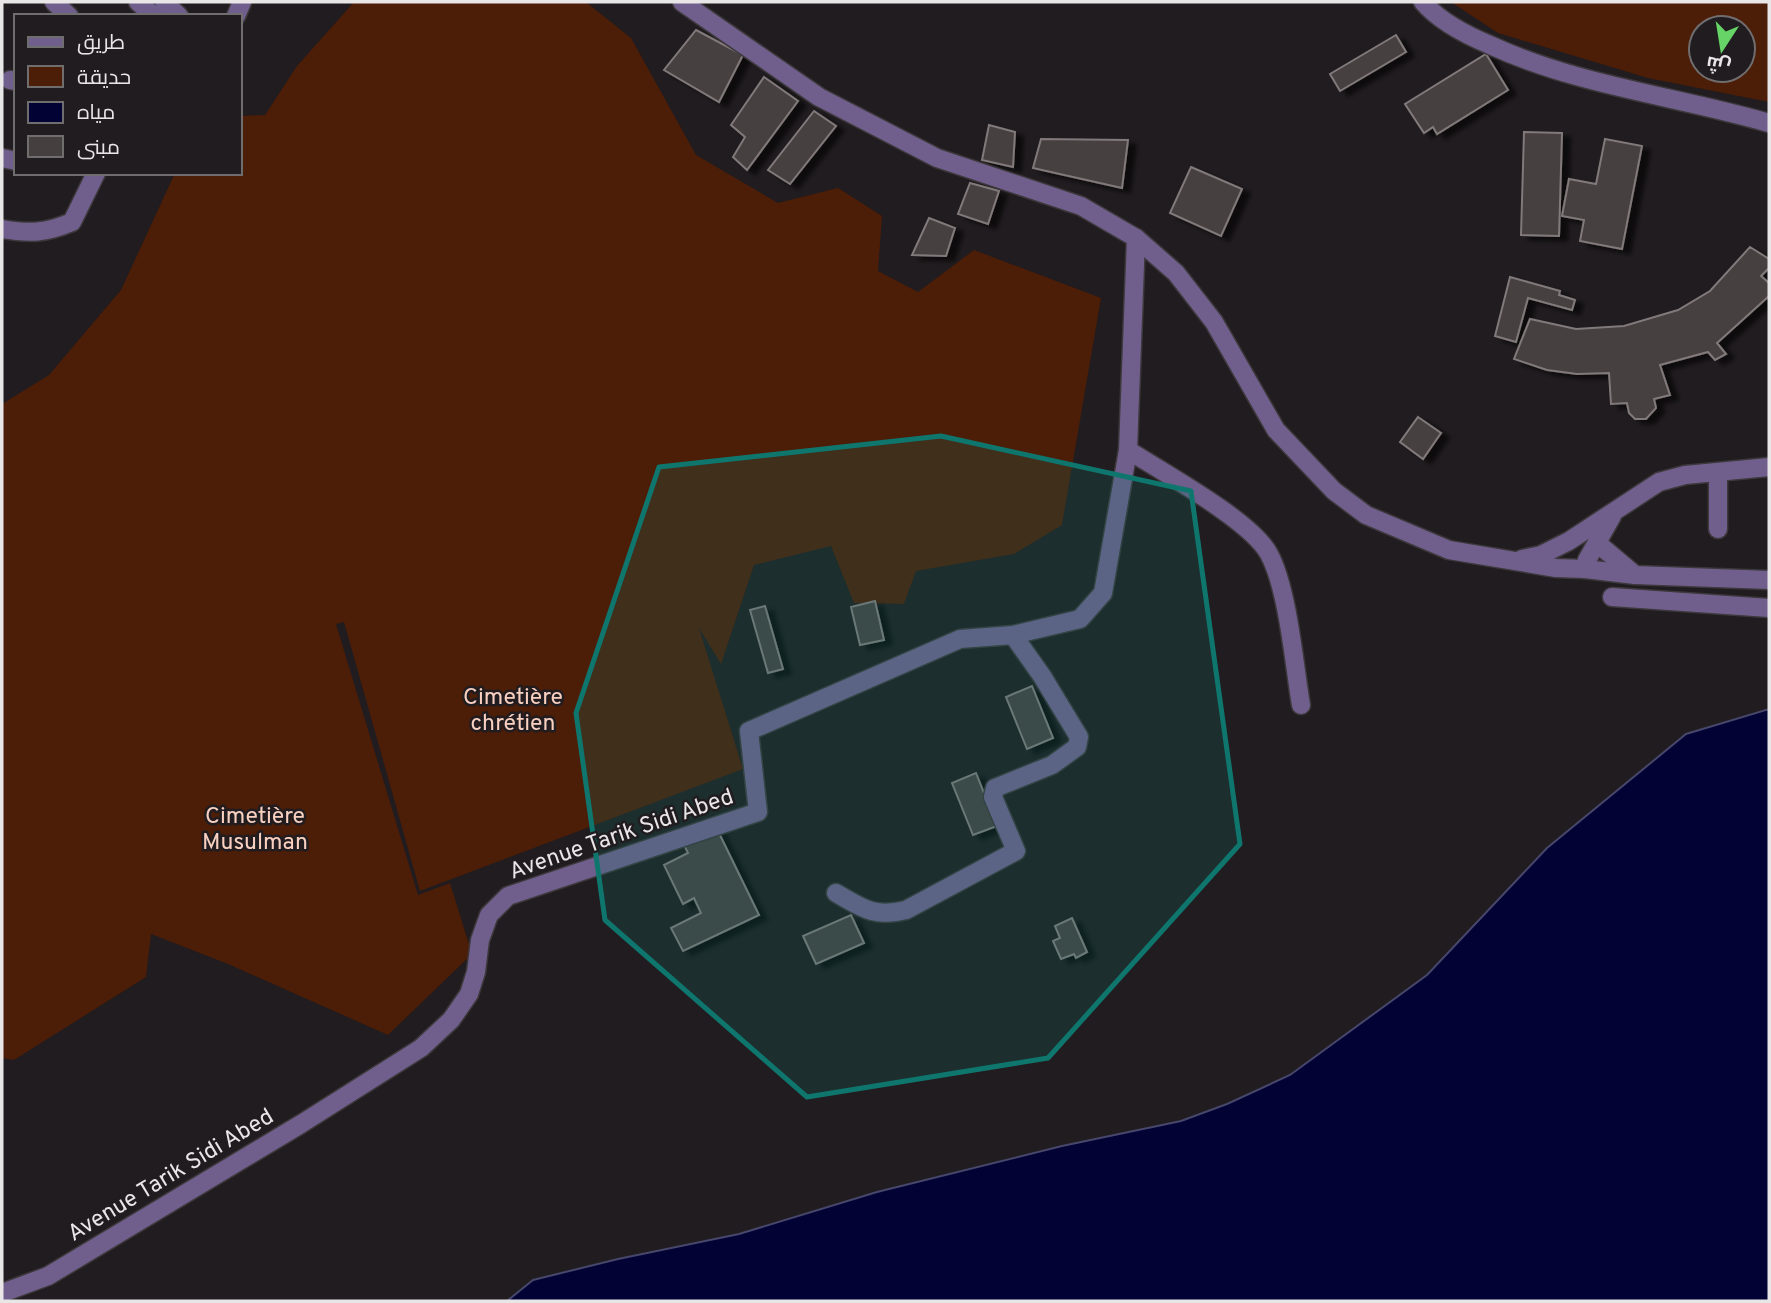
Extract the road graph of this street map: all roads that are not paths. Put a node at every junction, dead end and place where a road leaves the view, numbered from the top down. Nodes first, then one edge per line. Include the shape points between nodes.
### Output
1 (54, 2) edge
2 (138, 2) edge
3 (164, 2) edge
4 (682, 2) edge
5 (1423, 2) edge
6 (67, 14) edge
7 (152, 14) edge
8 (177, 14) edge
9 (1766, 122) edge
10 (92, 175) edge
11 (2, 229) edge
12 (1136, 238) junction
13 (1128, 450) junction
14 (1769, 467) edge
15 (1718, 473) junction
16 (1614, 513) junction
17 (1718, 529) dead end
18 (1569, 541) junction
19 (1597, 543) junction
20 (1515, 561) junction
21 (1556, 568) junction
22 (1585, 569) junction
23 (1635, 575) junction
24 (1769, 580) edge
25 (1612, 597) dead end
26 (1769, 608) edge
27 (1013, 635) junction
28 (1301, 705) dead end
29 (836, 893) dead end
30 (2, 1293) edge

1 - 6 street
2 - 7 street
3 - 8 street
4 - 12 street via 831,103 937,158 1081,205
5 - 9 street via 1462,32 1565,74
10 - 11 street via 72,222 47,232
12 - 13 street, Avenue Tarik Sidi Abed
12 - 20 street via 1176,273 1214,322 1276,430 1334,491 1366,515 1438,546
13 - 27 street, Avenue Tarik Sidi Abed via 1103,593 1080,619
13 - 28 street via 1243,525 1269,552 1281,588
14 - 15 street
15 - 16 street via 1659,482
15 - 17 street
16 - 18 street
16 - 19 street
18 - 20 street
18 - 21 street
19 - 22 street
19 - 23 street
20 - 21 street
21 - 22 street
22 - 23 street
23 - 24 street
25 - 26 street
27 - 29 street via 1079,737 1077,747 1052,765 995,788 993,797 1016,851 906,910 888,914 867,910
27 - 30 street, Avenue Tarik Sidi Abed via 960,639 749,732 758,812 508,896 489,915 468,993 450,1020 421,1048 48,1276

